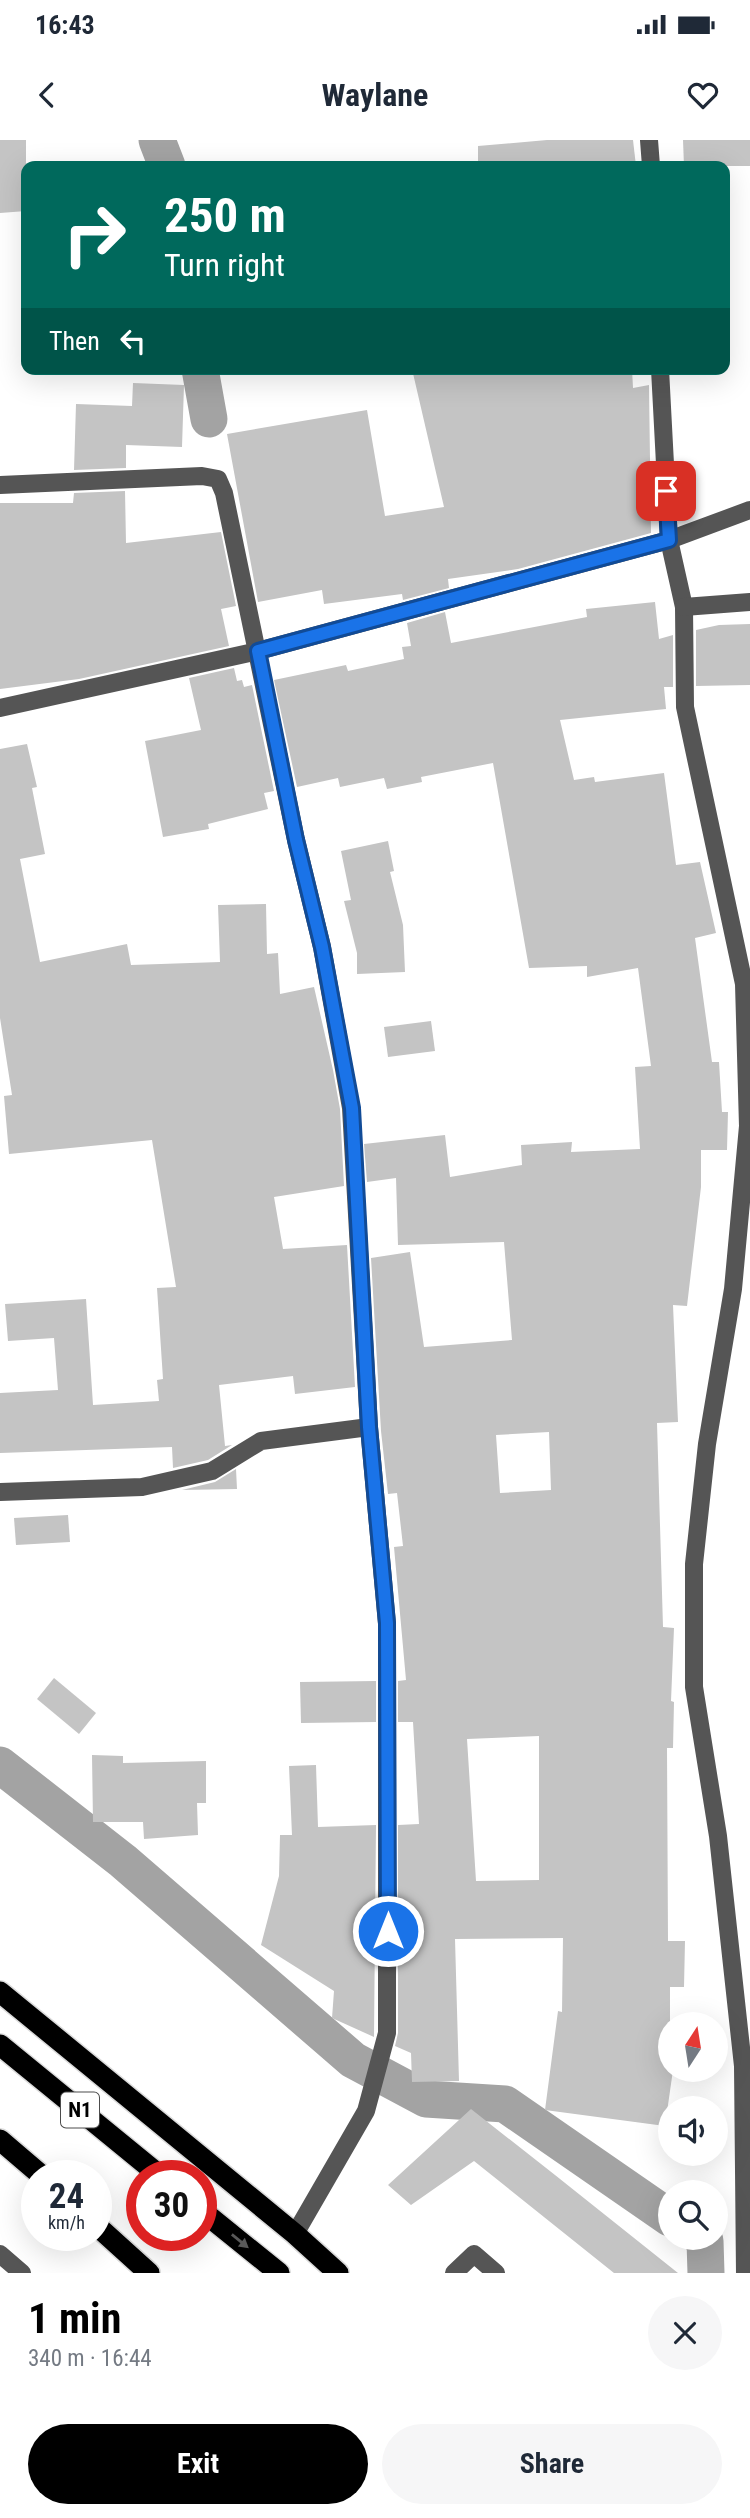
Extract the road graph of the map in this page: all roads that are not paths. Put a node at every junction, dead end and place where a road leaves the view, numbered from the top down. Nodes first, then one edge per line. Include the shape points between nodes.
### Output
1 (649, 140) edge
2 (651, 161) edge
3 (660, 375) edge
4 (0, 485) edge
5 (750, 510) edge
6 (669, 540) junction
7 (750, 602) edge
8 (684, 607) junction
9 (258, 651) junction
10 (0, 708) edge
11 (369, 1427) junction
12 (0, 1492) edge
13 (0, 1992) edge
14 (0, 2045) edge
15 (0, 2140) edge
16 (23, 2160) edge
17 (141, 2160) edge
18 (217, 2223) edge
19 (295, 2234) junction
20 (112, 2239) edge
21 (0, 2254) edge
22 (22, 2273) edge
23 (149, 2273) edge
24 (279, 2273) edge
25 (338, 2273) edge
26 (454, 2273) edge
27 (496, 2273) edge
28 (745, 2273) edge

1 - 2 street
3 - 6 street
4 - 9 street via 218,479
5 - 6 street
6 - 8 street
6 - 9 street
7 - 8 street
8 - 28 street via 685,707 744,984 748,1126 733,1289 707,1444 694,1564 694,1687 718,1836 743,2066
9 - 10 street
9 - 11 street via 352,1108
11 - 12 street via 261,1441 212,1471 142,1487
11 - 19 street via 387,1623 387,2033 366,2111
13 - 19 highway
14 - 17 highway, N1
15 - 16 highway
18 -> 24 highway
19 - 25 highway
20 - 23 highway
21 - 22 street
26 - 27 street via 474,2254

